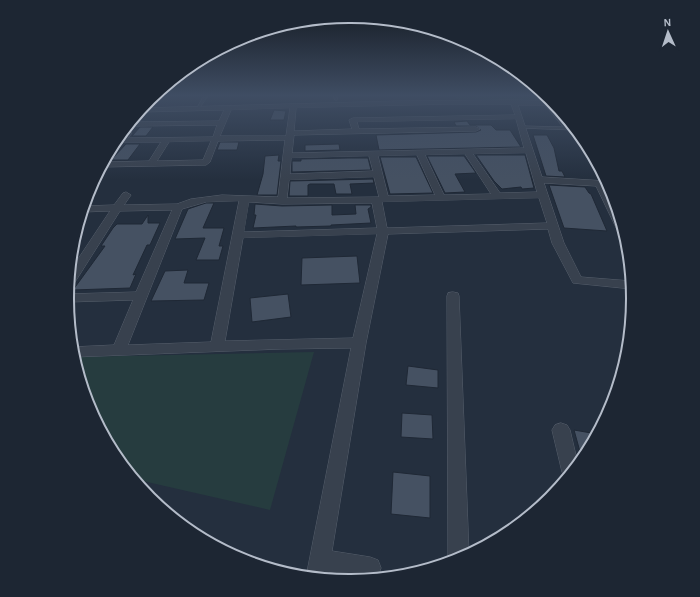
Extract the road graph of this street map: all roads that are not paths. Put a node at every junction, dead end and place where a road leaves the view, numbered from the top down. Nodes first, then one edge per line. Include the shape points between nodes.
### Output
1 (222, 123) edge
2 (137, 124) edge
3 (148, 124) edge
4 (291, 124) edge
5 (354, 124) edge
6 (472, 124) edge
7 (522, 124) edge
8 (533, 124) edge
9 (562, 124) edge
10 (566, 129) joint
11 (356, 132) junction
12 (290, 135) junction
13 (167, 139) junction
14 (216, 139) junction
15 (125, 140) edge
16 (530, 150) junction
17 (468, 152) junction
18 (420, 153) junction
19 (373, 154) junction
20 (287, 156) junction
21 (151, 164) junction
22 (109, 165) edge
23 (378, 174) junction
24 (285, 177) junction
25 (539, 180) junction
26 (600, 184) edge
27 (126, 195) dead end
28 (543, 195) junction
29 (496, 196) junction
30 (440, 198) junction
31 (380, 199) junction
32 (245, 200) junction
33 (282, 201) junction
34 (178, 207) junction
35 (118, 208) junction
36 (89, 209) edge
37 (553, 226) junction
38 (383, 232) junction
39 (238, 235) junction
40 (76, 271) edge
41 (625, 284) edge
42 (141, 296) junction
43 (452, 296) dead end
44 (74, 298) edge
45 (359, 343) junction
46 (217, 346) junction
47 (120, 350) junction
48 (80, 352) edge
49 (561, 430) dead end
50 (569, 465) edge
51 (458, 552) edge
52 (370, 568) dead end
53 (318, 569) edge

1 - 14 street
2 - 3 street
4 - 12 street
5 - 11 street
6 - 11 street via 476,129
7 - 16 street
8 - 10 lane
9 - 10 lane
11 - 12 street
12 - 14 street
12 - 20 street
13 - 14 street
13 - 15 street
13 - 21 street
14 - 21 street via 206,162
16 - 17 street
16 - 25 street
17 - 18 street
17 - 29 street
18 - 19 street
18 - 30 street
19 - 20 street
19 - 23 street
20 - 24 street
21 - 22 street
23 - 24 street
23 - 31 street
24 - 33 street
25 - 26 street
25 - 28 street
27 - 35 street
28 - 29 street
28 - 37 street
29 - 30 street
30 - 31 street
31 - 33 street
31 - 38 street
32 - 33 street
32 - 34 street via 199,200
32 - 39 street
34 - 35 street
34 - 42 street
35 - 36 street
35 - 40 street
37 - 38 street
37 - 41 street via 577,280
38 - 39 street
38 - 45 street
39 - 46 street
42 - 44 street
42 - 47 street
43 - 51 street
45 - 46 street
45 - 53 street
46 - 47 street
47 - 48 street
49 - 50 street
52 - 53 street

